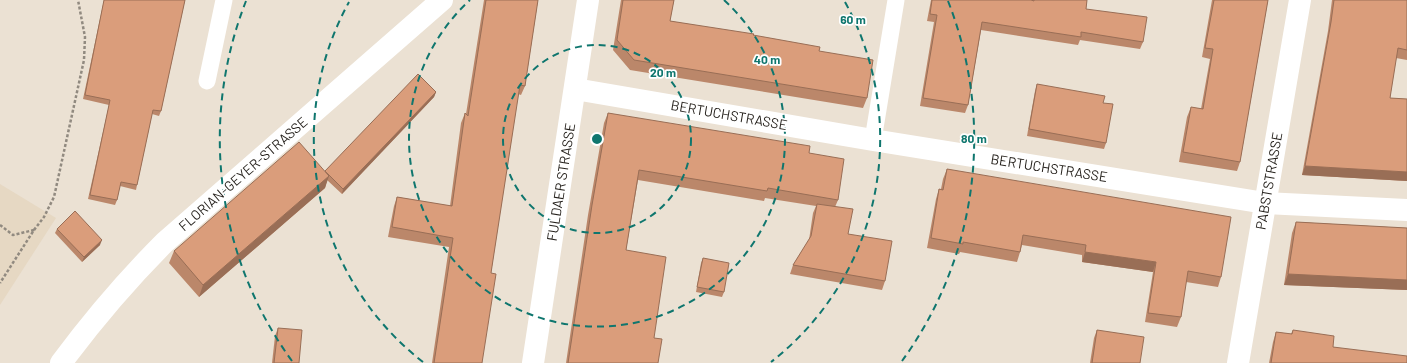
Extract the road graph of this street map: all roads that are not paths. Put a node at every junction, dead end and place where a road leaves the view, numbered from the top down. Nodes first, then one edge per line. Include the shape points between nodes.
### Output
1 (224, 0) edge
2 (442, 0) edge
3 (588, 0) edge
4 (896, 0) edge
5 (1300, 0) edge
6 (207, 81) dead end
7 (575, 89) junction
8 (873, 140) junction
9 (1265, 203) junction
10 (1407, 210) edge
11 (60, 363) edge
12 (533, 363) edge
13 (1238, 363) edge

1 - 6 lane
2 - 11 street, FLORIAN-GEYER-STRASSE via 165,242 96,317
3 - 7 street, FULDAER STRASSE
4 - 8 lane
5 - 9 street, PABSTSTRASSE
7 - 8 street, BERTUCHSTRASSE
7 - 12 street, FULDAER STRASSE
8 - 9 street, BERTUCHSTRASSE
9 - 10 street, BERTUCHSTRASSE
9 - 13 street, PABSTSTRASSE

